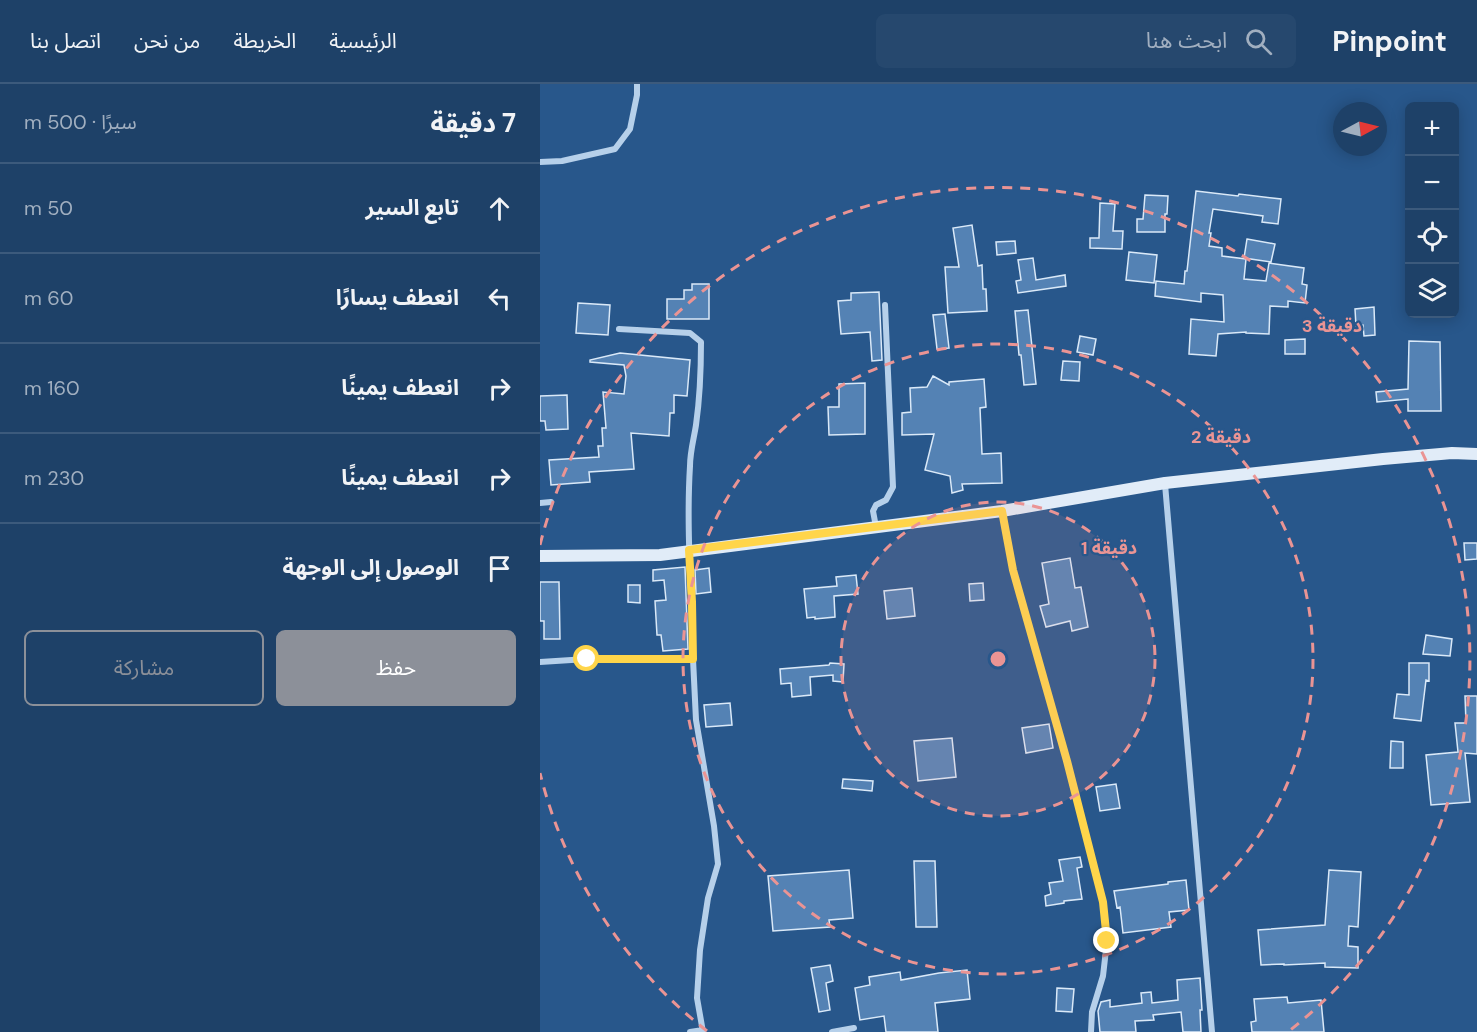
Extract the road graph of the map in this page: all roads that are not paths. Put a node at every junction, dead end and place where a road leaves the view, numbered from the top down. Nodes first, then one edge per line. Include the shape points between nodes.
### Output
1 (637, 84) edge
2 (540, 162) edge
3 (885, 305) dead end
4 (619, 329) dead end
5 (1477, 454) edge
6 (1165, 483) junction
7 (550, 502) dead end
8 (540, 503) edge
9 (1002, 511) junction
10 (876, 527) junction
11 (689, 550) junction
12 (540, 556) edge
13 (693, 659) junction
14 (540, 662) edge
15 (854, 1028) dead end
16 (703, 1031) edge
17 (690, 1032) edge
18 (832, 1032) edge
19 (1091, 1032) edge
20 (1212, 1032) edge

1 - 2 street via 630,129 615,149
3 - 10 street via 894,487 873,511
4 - 11 street via 690,333 701,342 690,464
5 - 6 main road via 1383,459
6 - 9 main road
6 - 20 street
7 - 8 street
9 - 10 main road
9 - 19 street via 1013,570 1103,902 1107,941
10 - 11 main road
11 - 12 main road via 660,555
11 - 13 street
13 - 14 street
13 - 16 street via 696,720 717,864 700,950 698,998
15 - 18 street
16 - 17 street

